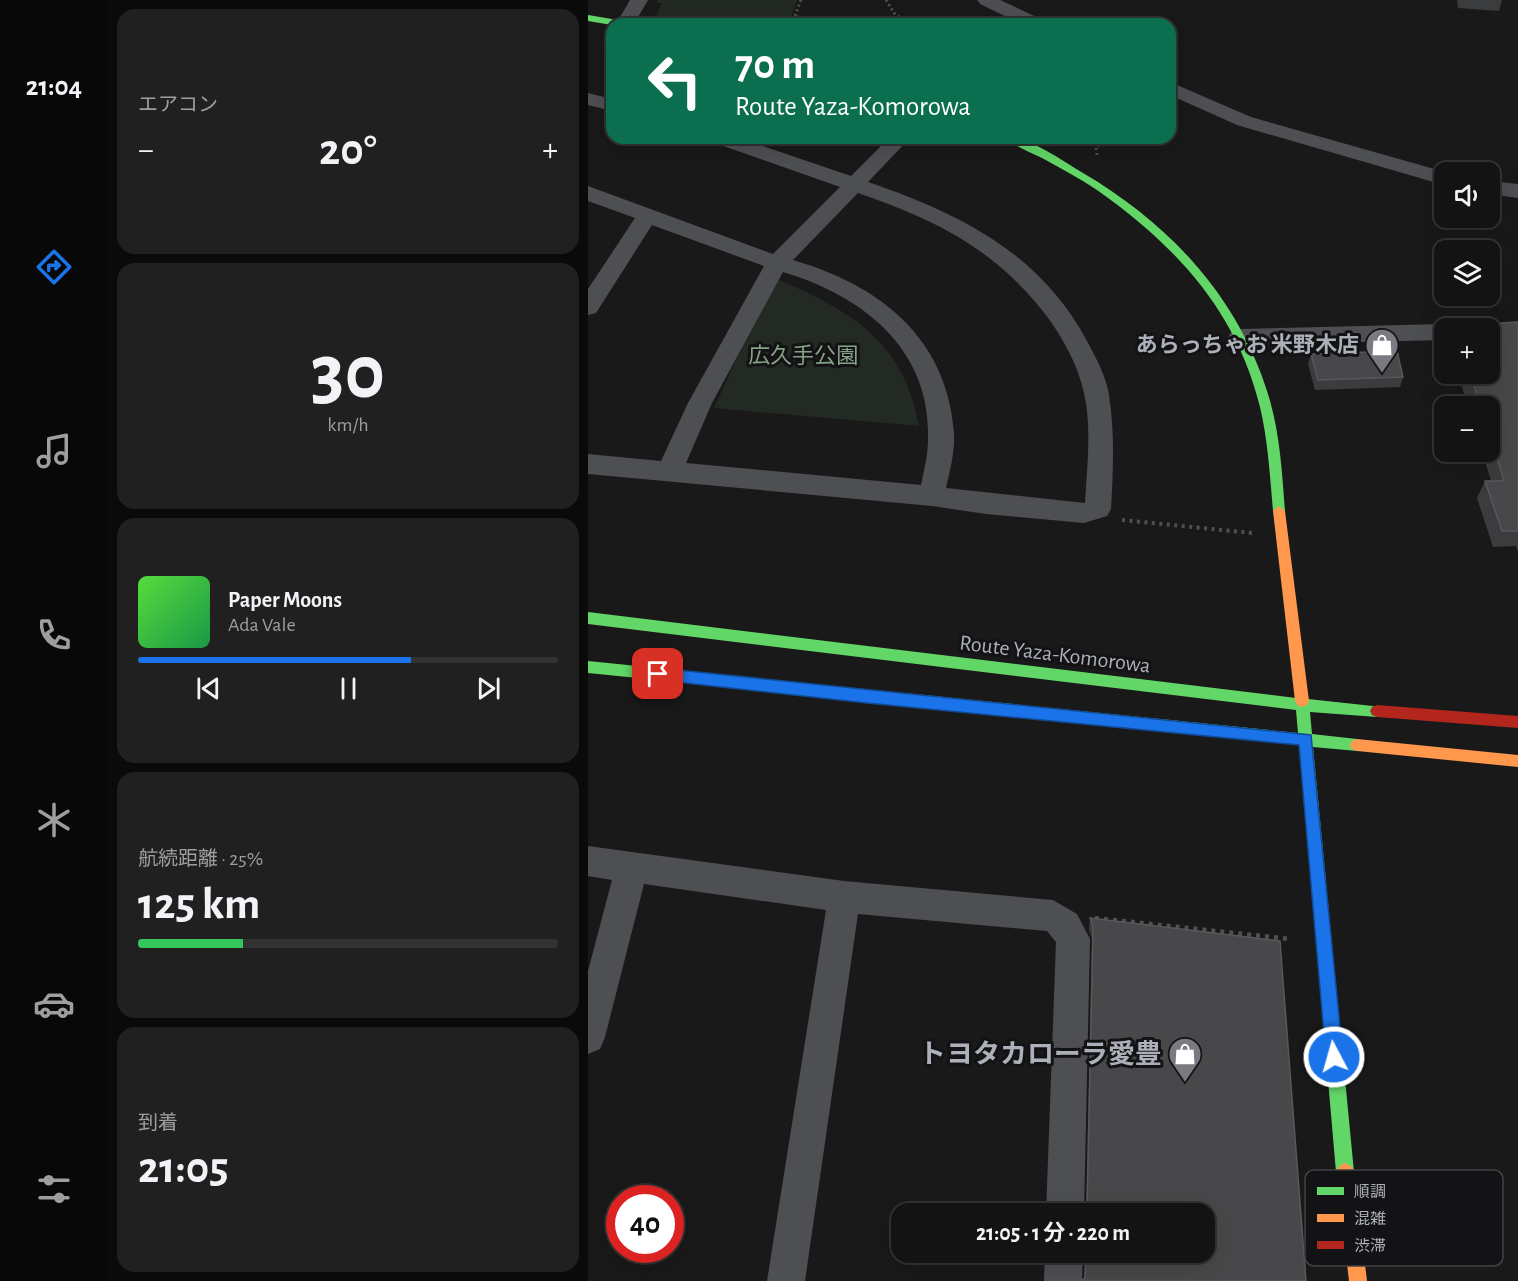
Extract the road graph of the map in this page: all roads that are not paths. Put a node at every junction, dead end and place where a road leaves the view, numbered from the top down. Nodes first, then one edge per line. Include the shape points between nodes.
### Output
1 (639, 0) edge
2 (986, 0) edge
3 (588, 18) edge
4 (628, 18) edge
5 (1024, 18) edge
6 (606, 21) edge
7 (1176, 91) edge
8 (588, 99) edge
9 (606, 104) edge
10 (737, 144) edge
11 (894, 144) edge
12 (1024, 144) edge
13 (1434, 176) edge
14 (854, 183) junction
15 (1500, 189) edge
16 (1518, 191) edge
17 (588, 193) edge
18 (647, 216) junction
19 (777, 263) junction
20 (588, 307) edge
21 (1434, 332) edge
22 (1240, 336) junction
23 (588, 464) edge
24 (669, 472) junction
25 (932, 496) junction
26 (588, 618) edge
27 (588, 667) edge
28 (1302, 705) junction
29 (1518, 722) edge
30 (1306, 739) junction
31 (1518, 761) edge
32 (588, 861) edge
33 (632, 866) junction
34 (844, 897) junction
35 (588, 1037) edge
36 (1346, 1170) edge
37 (1065, 1203) edge
38 (1064, 1263) edge
39 (1356, 1266) edge
40 (786, 1281) edge
41 (1063, 1281) edge
42 (1358, 1281) edge

1 - 4 street
2 - 5 street
3 - 6 main road
7 - 13 street via 1244,121
8 - 9 street
10 - 14 street
11 - 14 street
12 - 22 main road via 1078,170 1141,215 1182,253 1213,291
14 - 19 street
14 - 25 street via 942,218 996,249 1035,285 1067,326 1089,366 1097,394 1101,450 1099,503 1093,512
15 - 16 street
17 - 18 street
18 - 19 street
18 - 20 street
19 - 24 street via 700,403
19 - 25 street via 828,279 881,310 919,352 938,403 941,433
21 - 22 street
22 - 28 main road via 1260,385 1271,434
23 - 24 street
24 - 25 street
26 - 28 main road, Route Yaza-Komorowa
27 - 30 main road
28 - 29 main road, Route Yaza-Komorowa
28 - 30 main road
30 - 31 main road
30 - 36 main road via 1322,943
32 - 33 street
33 - 34 street
33 - 35 street
34 - 37 street via 1053,916 1065,925 1073,939
34 - 40 street
38 - 41 street
39 - 42 main road

